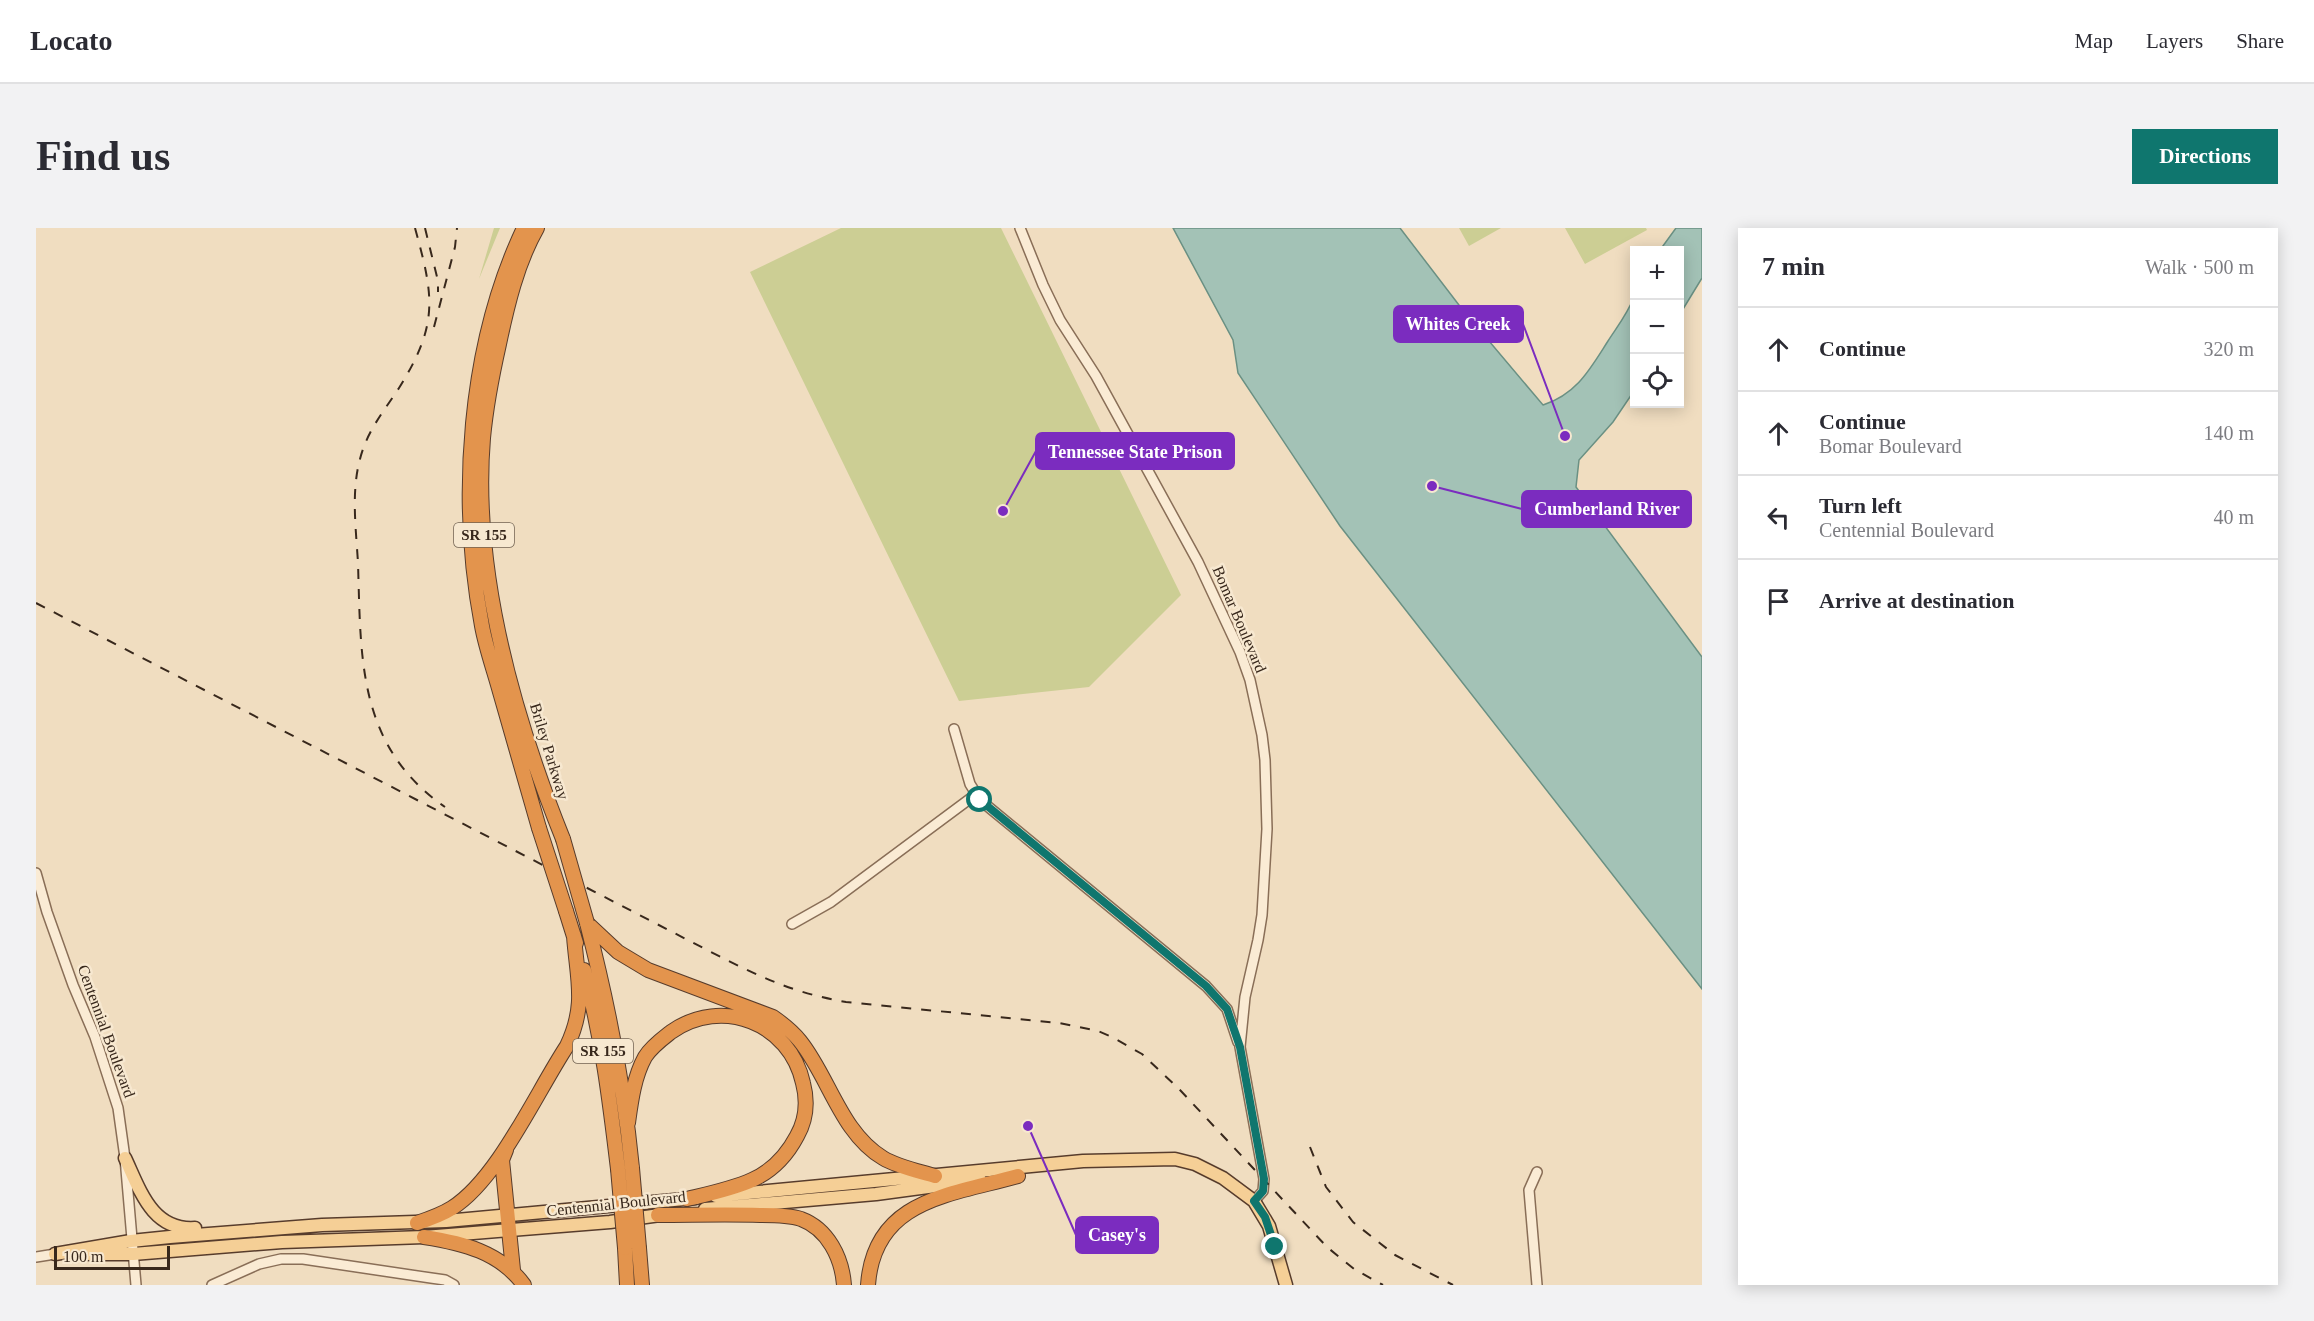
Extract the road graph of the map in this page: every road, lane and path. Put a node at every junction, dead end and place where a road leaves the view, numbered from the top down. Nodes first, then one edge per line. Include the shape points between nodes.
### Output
1 (524, 228) edge
2 (537, 228) edge
3 (1020, 228) edge
4 (954, 729) dead end
5 (975, 795) junction
6 (36, 873) edge
7 (587, 922) junction
8 (792, 924) dead end
9 (574, 936) junction
10 (1240, 1047) junction
11 (628, 1123) junction
12 (507, 1145) junction
13 (125, 1158) junction
14 (1100, 1162) junction
15 (1537, 1172) dead end
16 (935, 1176) junction
17 (1018, 1176) junction
18 (687, 1199) junction
19 (1254, 1201) junction
20 (508, 1215) junction
21 (658, 1215) junction
22 (417, 1223) junction
23 (322, 1225) junction
24 (509, 1230) junction
25 (424, 1237) junction
26 (132, 1241) junction
27 (55, 1254) junction
28 (133, 1254) junction
29 (36, 1257) edge
30 (513, 1270) junction
31 (136, 1285) edge
32 (212, 1285) edge
33 (454, 1285) edge
34 (524, 1285) edge
35 (627, 1285) edge
36 (642, 1285) edge
37 (844, 1285) edge
38 (868, 1285) edge
39 (1286, 1285) edge
40 (1537, 1285) edge

1 - 9 highway, Briley Parkway / SR 155, bridge via 496,307 481,369 469,502 472,566 482,628 538,828
2 - 7 highway, Briley Parkway / SR 155, bridge via 507,309 490,385 483,438 486,567 501,645 534,763 563,839
3 - 10 street, Bomar Boulevard via 1060,320 1096,376 1198,562 1250,680 1265,760 1267,829 1262,915 1245,998
4 - 5 street
5 - 8 street via 831,902
5 - 10 street via 1206,986 1227,1009
6 - 13 street, Centennial Boulevard via 120,1116
7 - 11 highway, Briley Parkway / SR 155 via 612,1026
7 - 16 highway via 618,952 648,970 773,1017 789,1028 866,1143 883,1158
9 - 12 highway via 580,988 575,1029
9 - 35 highway, Briley Parkway / SR 155, bridge via 598,1023 608,1079
10 - 19 street, Bomar Boulevard via 1264,1179 1263,1191
11 - 18 highway via 637,1075 645,1057 661,1040 690,1022 725,1016 744,1019 778,1037 791,1052 801,1071 806,1110 788,1152 753,1180
11 - 36 highway, Briley Parkway / SR 155, bridge
12 - 20 highway via 502,1160
12 - 22 highway via 469,1194 453,1208
13 - 23 main road via 148,1206 163,1219 183,1228 280,1221
13 - 26 street, Centennial Boulevard
14 - 16 main road, Centennial Boulevard
14 - 17 main road, Centennial Boulevard via 1077,1169
14 - 19 main road, Centennial Boulevard via 1154,1158 1195,1164
15 - 40 street via 1529,1190
16 - 18 main road, Centennial Boulevard
17 - 21 main road, Centennial Boulevard
17 - 38 highway via 935,1199 896,1220 881,1238
18 - 20 main road, Centennial Boulevard
19 - 39 main road, Centennial Boulevard via 1269,1226
20 - 22 main road, Centennial Boulevard
20 - 24 highway
21 - 24 main road, Centennial Boulevard
21 - 37 highway via 801,1219 818,1229 831,1244
22 - 23 main road, Centennial Boulevard
23 - 26 main road, Centennial Boulevard
24 - 25 main road, Centennial Boulevard
24 - 30 highway
25 - 28 main road, Centennial Boulevard via 282,1242
25 - 30 highway via 461,1244
26 - 27 main road, Centennial Boulevard
26 - 28 street, Centennial Boulevard
27 - 28 main road, Centennial Boulevard
27 - 29 street
28 - 31 street, Centennial Boulevard
30 - 34 highway
32 - 33 street via 259,1264 293,1259 445,1280

